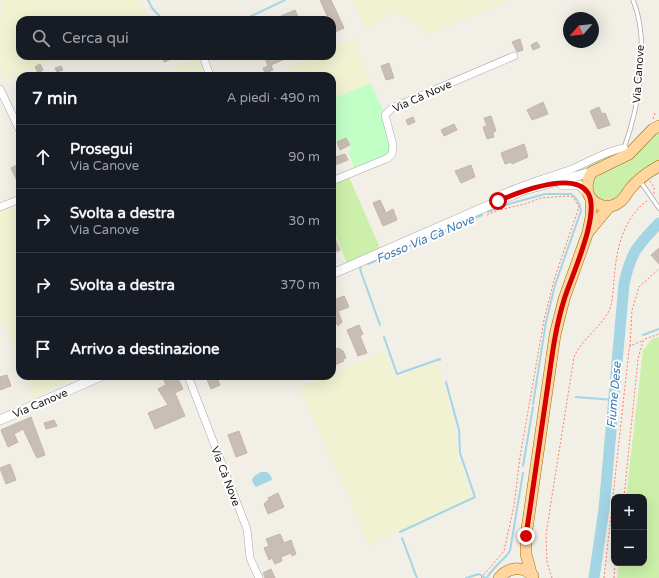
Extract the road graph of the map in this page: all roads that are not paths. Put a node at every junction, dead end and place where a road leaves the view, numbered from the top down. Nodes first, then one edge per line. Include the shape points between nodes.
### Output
1 (633, 0) edge
2 (514, 56) dead end
3 (204, 60) edge
4 (209, 72) edge
5 (0, 89) edge
6 (659, 118) edge
7 (16, 123) edge
8 (656, 128) edge
9 (627, 151) junction
10 (659, 166) edge
11 (592, 172) junction
12 (336, 179) edge
13 (644, 179) junction
14 (540, 185) junction
15 (589, 196) junction
16 (496, 197) dead end
17 (16, 201) edge
18 (0, 207) edge
19 (609, 207) junction
20 (659, 208) edge
21 (588, 232) junction
22 (336, 272) edge
23 (92, 380) edge
24 (190, 380) edge
25 (0, 420) edge
26 (526, 536) junction
27 (504, 574) edge
28 (532, 576) edge
29 (258, 578) edge

1 - 9 lane, Via Canove via 639,29 641,62
2 - 12 street, Via Cà Nove via 392,108 385,115 393,146 392,154
3 - 4 street
5 - 7 street
6 - 8 main road
8 - 9 main road
9 - 11 main road
9 - 16 street via 612,151
10 - 13 main road
11 - 14 street
11 - 15 main road via 588,182
13 - 19 main road via 620,202
13 - 20 lane
14 - 15 street via 574,184 584,188
14 - 22 street
15 - 19 main road via 599,205
15 - 21 main road via 591,217
17 - 18 street
19 - 21 main road
21 - 26 main road via 564,299 555,335
23 - 25 street, Via Canove
24 - 29 street, Via Cà Nove via 247,529 250,558
26 - 27 main road via 519,557
26 - 28 main road via 526,554
27 - 28 main road via 517,568

